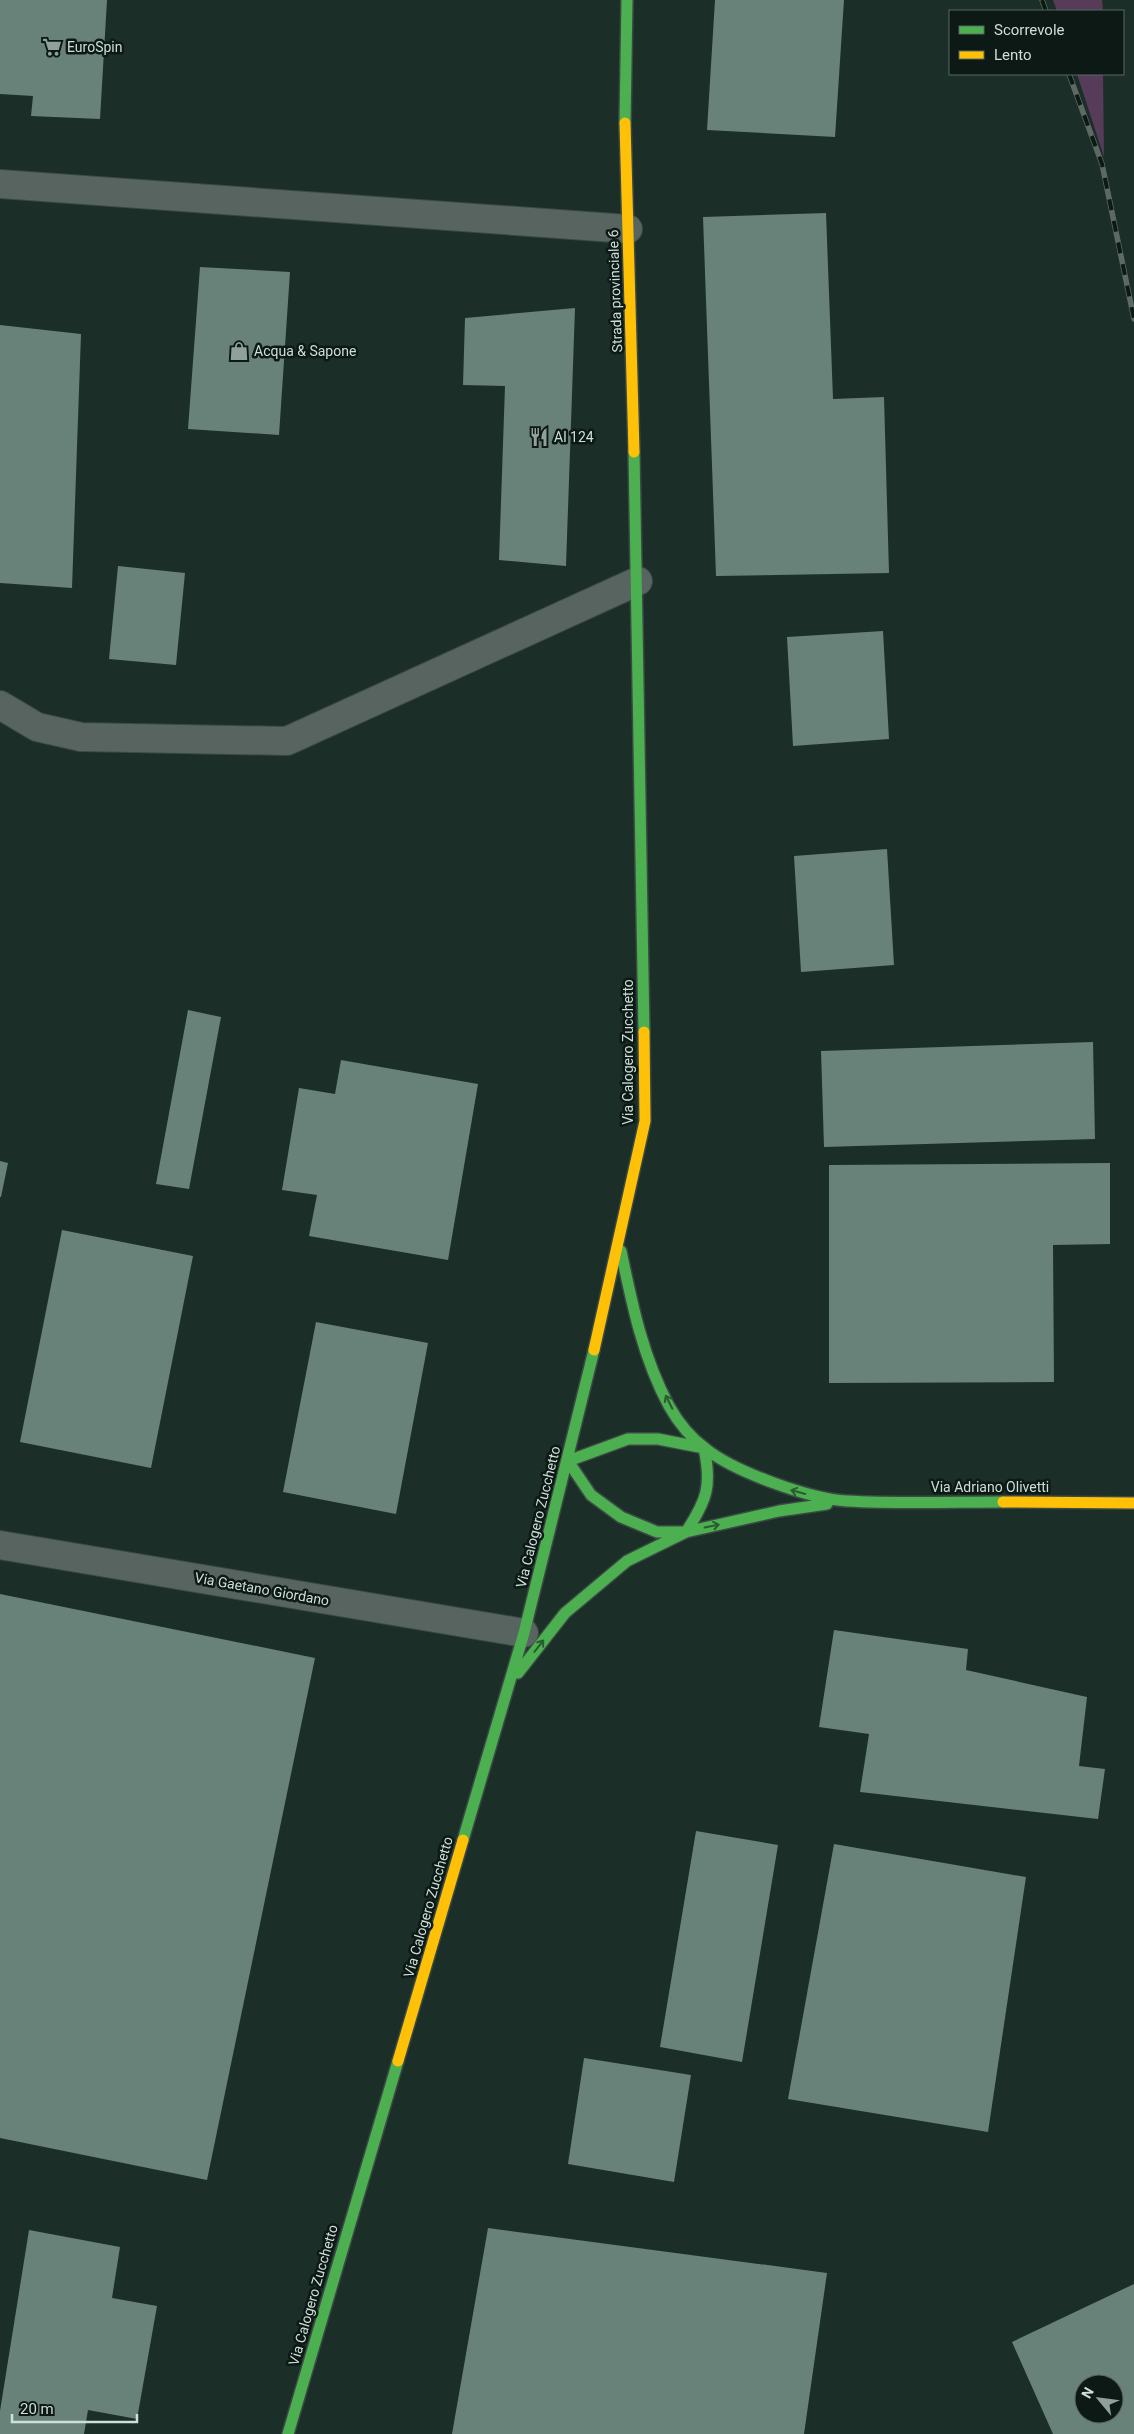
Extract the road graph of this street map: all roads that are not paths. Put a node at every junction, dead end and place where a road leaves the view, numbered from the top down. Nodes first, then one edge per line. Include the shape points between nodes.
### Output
1 (627, 0) edge
2 (0, 184) edge
3 (628, 229) junction
4 (638, 581) junction
5 (0, 705) edge
6 (619, 1243) junction
7 (704, 1448) junction
8 (568, 1462) junction
9 (846, 1501) junction
10 (1134, 1503) edge
11 (686, 1532) junction
12 (0, 1545) edge
13 (524, 1633) junction
14 (509, 1684) junction
15 (288, 2434) edge

1 - 3 main road, Strada provinciale 6
2 - 3 street
3 - 4 main road, Strada provinciale 6
4 - 5 street via 287,741 81,737 37,728
4 - 6 main road, Via Calogero Zucchetto via 645,1122
7 -> 6 main road, Via Adriano Olivetti via 676,1416 652,1369 635,1318
6 - 8 main road, Via Calogero Zucchetto
7 - 8 main road, Via Adriano Olivetti via 658,1439 628,1440
9 -> 7 main road, Via Adriano Olivetti via 775,1485
7 - 11 main road, Via Adriano Olivetti via 711,1478 707,1500
8 - 11 main road, Via Adriano Olivetti via 591,1495 621,1518 656,1532
8 - 13 main road, Via Calogero Zucchetto
9 - 10 main road, Via Adriano Olivetti
11 -> 9 main road, Via Adriano Olivetti via 779,1511
14 -> 11 main road, Via Adriano Olivetti via 565,1613 627,1560
12 - 13 street, Via Gaetano Giordano
13 - 14 main road, Via Calogero Zucchetto
14 - 15 main road, Via Calogero Zucchetto

